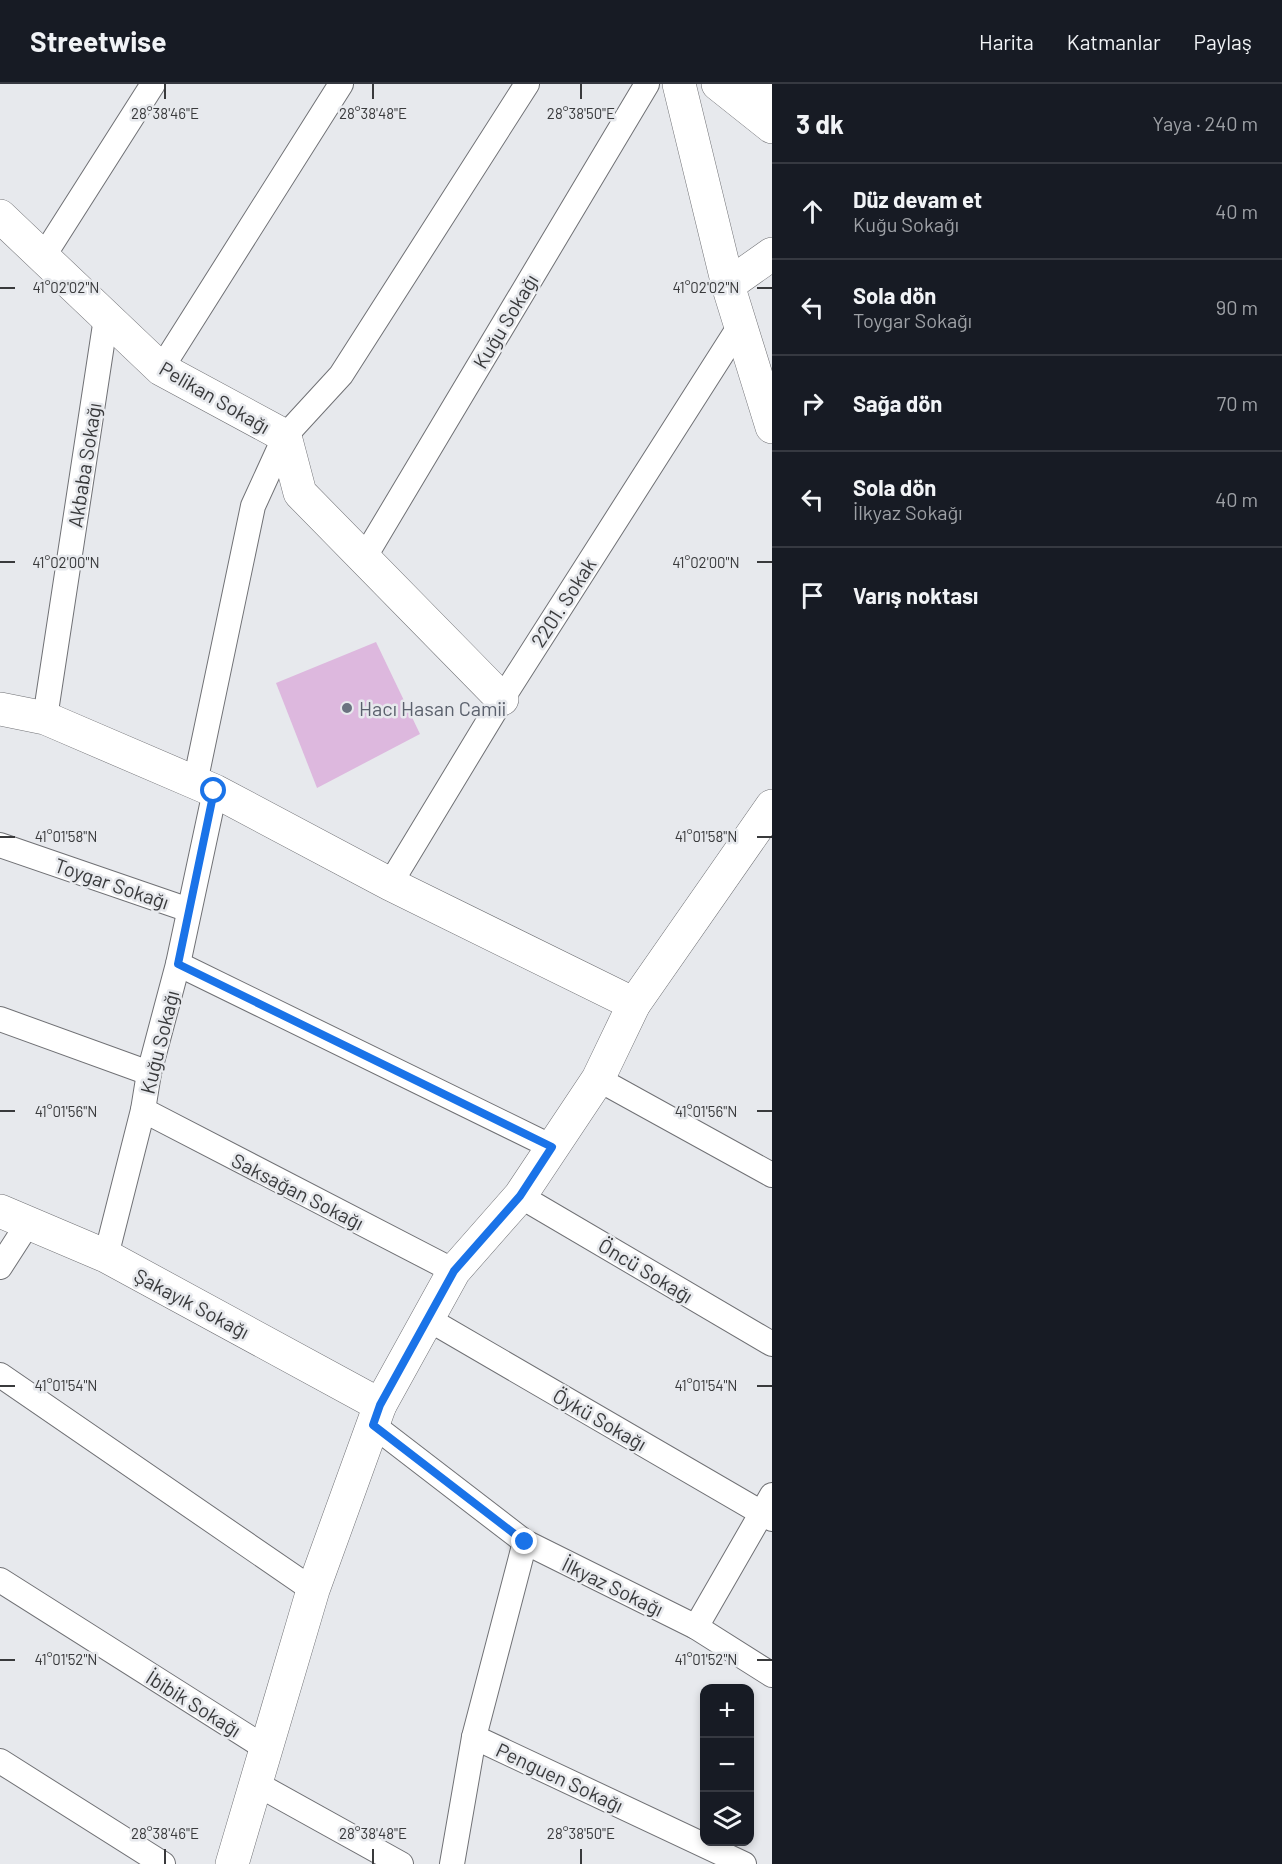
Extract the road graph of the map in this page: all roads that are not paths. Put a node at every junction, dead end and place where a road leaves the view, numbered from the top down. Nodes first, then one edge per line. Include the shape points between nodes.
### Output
1 (153, 84) edge
2 (341, 84) edge
3 (527, 84) edge
4 (647, 84) edge
5 (679, 84) edge
6 (718, 84) edge
7 (759, 84) edge
8 (772, 94) edge
9 (772, 128) edge
10 (0, 216) edge
11 (772, 254) edge
12 (43, 257) junction
13 (728, 285) junction
14 (106, 318) junction
15 (741, 324) junction
16 (161, 369) junction
17 (772, 427) edge
18 (285, 436) junction
19 (364, 558) junction
20 (502, 699) junction
21 (0, 709) edge
22 (45, 718) junction
23 (205, 787) junction
24 (772, 806) edge
25 (0, 844) edge
26 (390, 884) junction
27 (189, 910) junction
28 (178, 964) junction
29 (634, 1004) junction
30 (0, 1019) edge
31 (149, 1073) junction
32 (598, 1079) junction
33 (143, 1110) junction
34 (552, 1147) junction
35 (772, 1174) edge
36 (520, 1196) junction
37 (14, 1217) edge
38 (106, 1256) junction
39 (0, 1267) edge
40 (454, 1271) junction
41 (428, 1319) junction
42 (772, 1344) edge
43 (0, 1374) edge
44 (376, 1415) junction
45 (769, 1509) edge
46 (525, 1542) junction
47 (0, 1580) edge
48 (313, 1590) junction
49 (696, 1627) junction
50 (772, 1675) edge
51 (474, 1737) junction
52 (267, 1749) junction
53 (0, 1761) edge
54 (255, 1783) junction
55 (163, 1864) edge
56 (232, 1864) edge
57 (401, 1864) edge
58 (452, 1864) edge
59 (744, 1864) edge

1 - 12 street
2 - 16 street
3 - 18 street, Kuğu Sokağı via 341,375
4 - 19 street, Kuğu Sokağı
5 - 13 street
6 - 9 street
7 - 8 street
10 - 12 street, Pelikan Sokağı
11 - 13 street
12 - 14 street, Pelikan Sokağı
13 - 15 street
14 - 16 street, Pelikan Sokağı
14 - 22 street, Akbaba Sokağı
15 - 17 street
15 - 20 street, 2201. Sokak
16 - 18 street, Pelikan Sokağı
18 - 19 street, Pelikan Sokağı via 300,493
18 - 23 street, Kuğu Sokağı via 254,506
19 - 20 street, Pelikan Sokağı
20 - 26 street, 2201. Sokak
21 - 22 street
22 - 23 street
23 - 26 street
23 - 27 street, Kuğu Sokağı
24 - 29 street
25 - 27 street, Toygar Sokağı
26 - 29 street
27 - 28 street, Kuğu Sokağı
28 - 31 street, Kuğu Sokağı
28 - 34 street
29 - 32 street
30 - 31 street
31 - 33 street, Kuğu Sokağı
32 - 34 street
32 - 35 street
33 - 38 street, Kuğu Sokağı
33 - 40 street, Saksağan Sokağı
34 - 36 street
36 - 40 street
36 - 42 street, Öncü Sokağı
37 - 38 street, Şakayık Sokağı
37 - 39 street
38 - 44 street, Şakayık Sokağı
40 - 41 street
41 - 44 street
41 - 45 street, Öykü Sokağı
43 - 48 street
44 - 46 street, İlkyaz Sokağı
44 - 48 street
45 - 49 street
46 - 49 street, İlkyaz Sokağı
46 - 51 street
47 - 52 street, İbibik Sokağı
48 - 52 street
49 - 50 street, İlkyaz Sokağı
51 - 58 street
51 - 59 street, Penguen Sokağı
52 - 54 street
53 - 55 street
54 - 56 street
54 - 57 street

